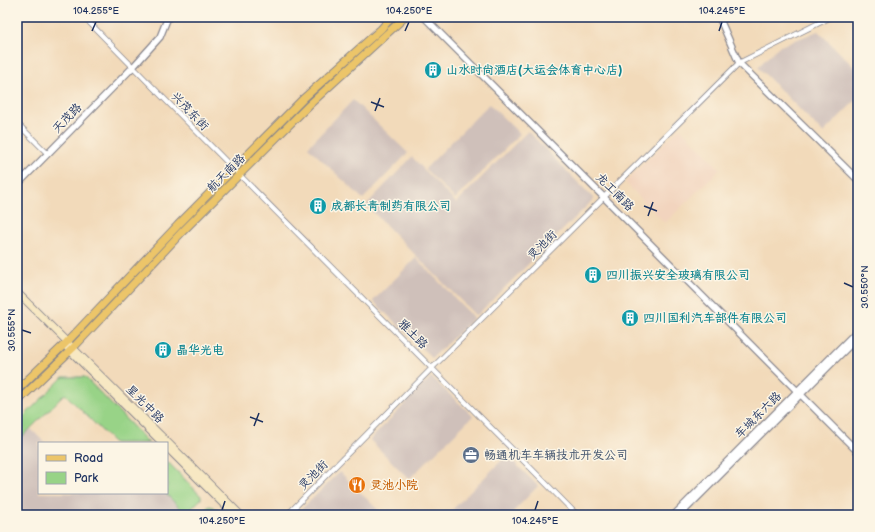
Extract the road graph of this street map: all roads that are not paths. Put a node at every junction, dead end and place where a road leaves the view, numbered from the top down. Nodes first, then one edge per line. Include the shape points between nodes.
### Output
1 (84, 17) edge
2 (168, 17) edge
3 (392, 17) edge
4 (405, 17) edge
5 (424, 17) edge
6 (719, 17) edge
7 (831, 17) edge
8 (739, 63) junction
9 (133, 67) junction
10 (17, 123) edge
11 (48, 154) junction
12 (234, 169) junction
13 (239, 175) junction
14 (858, 180) edge
15 (17, 185) edge
16 (605, 197) junction
17 (17, 292) edge
18 (17, 298) edge
19 (858, 330) edge
20 (858, 337) edge
21 (65, 343) junction
22 (71, 349) junction
23 (432, 368) junction
24 (17, 390) edge
25 (799, 393) junction
26 (17, 402) edge
27 (161, 442) edge
28 (166, 442) edge
29 (168, 444) edge
30 (168, 449) edge
31 (858, 452) edge
32 (234, 515) edge
33 (240, 515) edge
34 (287, 515) edge
35 (577, 515) edge
36 (674, 515) edge
37 (680, 515) edge

1 - 9 street, 兴茂东街
2 - 9 street, 天茂路 via 160,37
3 - 12 main road, 航天南路 via 304,98
4 - 13 main road, 航天南路 via 309,105
5 - 16 street, 龙工南路
6 - 8 street
7 - 8 street, 灵池街
8 - 14 street
8 - 16 street, 灵池街
9 - 11 street, 天茂路
9 - 12 street, 兴茂东街
10 - 11 street
11 - 15 street, 天茂路
12 - 13 street, 雅土路
12 - 21 main road, 航天南路
13 - 22 main road, 航天南路
13 - 23 street, 雅土路
16 - 23 street, 灵池街
16 - 25 street, 龙工南路
17 - 21 main road
18 - 21 main road
19 - 25 street, 车城东六路
20 - 25 street, 车城东六路
21 - 22 main road, 星光中路
21 - 24 main road, 航天南路
22 - 26 main road, 航天南路
22 - 27 main road, 星光中路
22 - 28 main road, 星光中路
23 - 34 street, 灵池街
23 - 35 street, 雅土路
25 - 31 street, 龙工南路
25 - 36 street, 车城东六路
25 - 37 street, 车城东六路
29 - 33 main road, 星光中路
30 - 32 main road

